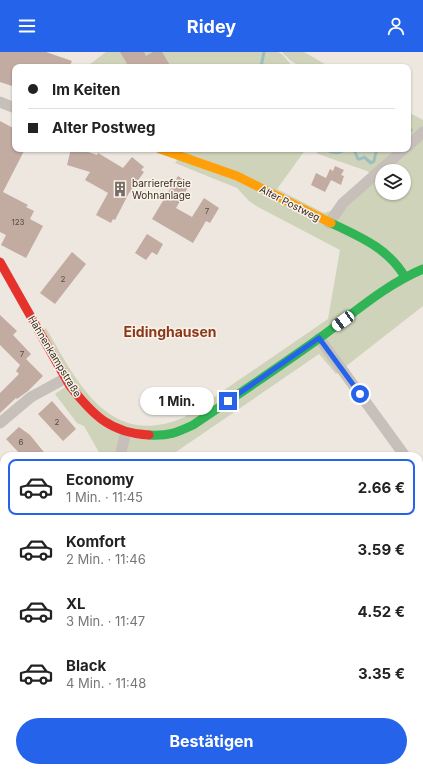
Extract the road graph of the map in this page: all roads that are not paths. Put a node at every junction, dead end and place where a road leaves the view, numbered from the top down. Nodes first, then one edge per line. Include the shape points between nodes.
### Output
1 (0, 102) edge
2 (12, 107) edge
3 (423, 132) edge
4 (411, 143) edge
5 (169, 152) edge
6 (401, 152) edge
7 (329, 222) junction
8 (0, 262) edge
9 (423, 269) edge
10 (405, 277) junction
11 (319, 338) junction
12 (66, 378) junction
13 (0, 423) edge
14 (126, 432) junction
15 (121, 452) edge
16 (402, 452) edge

1 - 2 street
3 - 4 street
5 - 7 street, Alter Postweg via 237,176
6 - 7 street via 343,203
7 - 10 street, Alter Postweg via 384,250
8 - 12 street, Hahnenkampstraße
9 - 10 street
10 - 11 street
11 - 14 street via 193,425 178,432 150,435
11 - 16 street
12 - 13 street via 31,397
12 - 14 street, Hahnenkampstraße via 94,414 106,424
14 - 15 street

